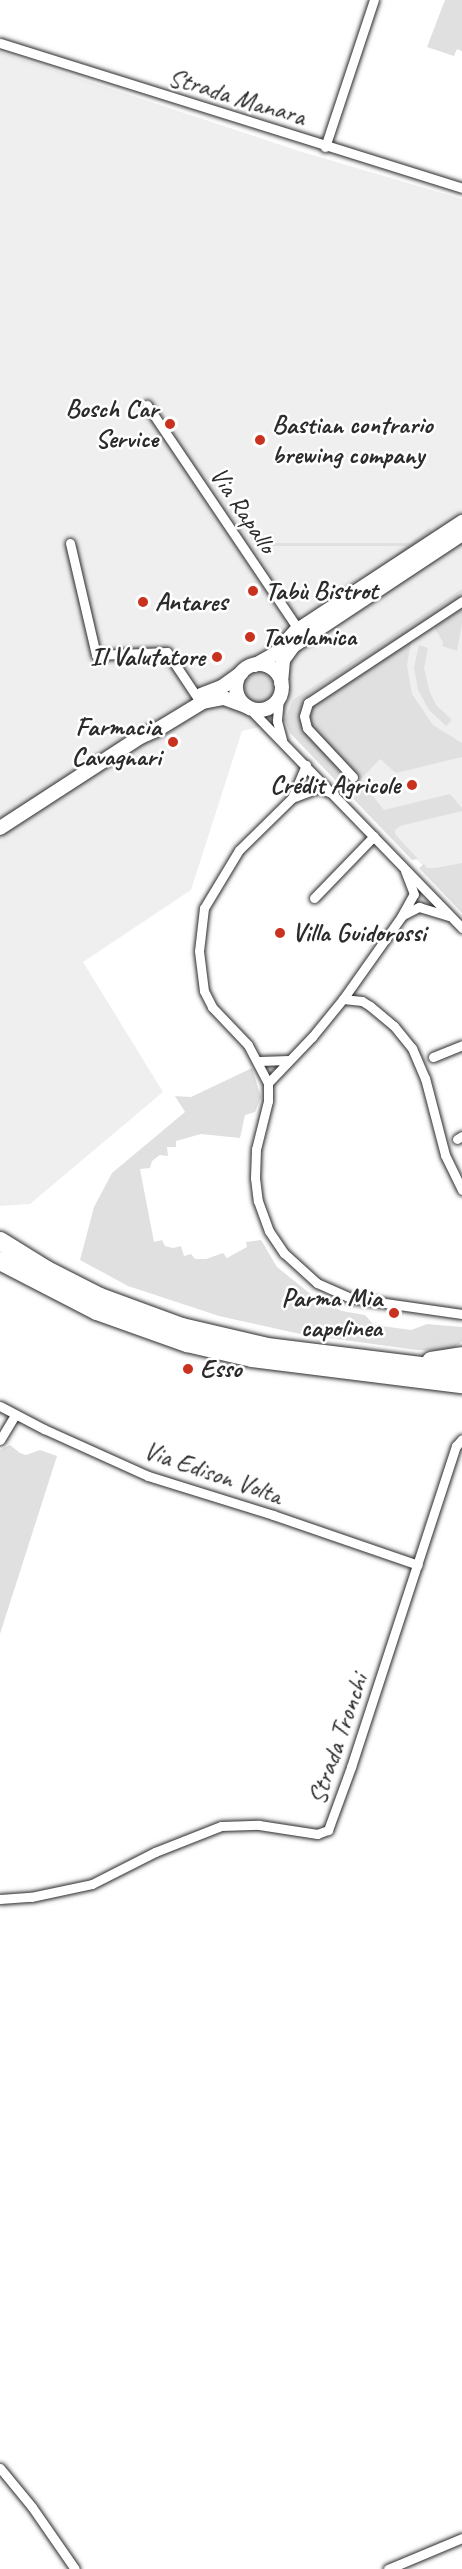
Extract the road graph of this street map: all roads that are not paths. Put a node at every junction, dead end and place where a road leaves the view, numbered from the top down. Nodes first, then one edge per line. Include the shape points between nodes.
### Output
1 (374, 0) edge
2 (0, 43) edge
3 (325, 147) junction
4 (462, 188) edge
5 (147, 405) dead end
6 (462, 522) edge
7 (462, 534) edge
8 (70, 543) dead end
9 (385, 576) junction
10 (462, 601) edge
11 (301, 634) junction
12 (255, 665) junction
13 (242, 672) junction
14 (280, 690) junction
15 (196, 696) junction
16 (248, 707) junction
17 (140, 737) junction
18 (282, 740) junction
19 (306, 765) junction
20 (353, 777) dead end
21 (334, 794) junction
22 (292, 798) junction
23 (0, 828) edge
24 (374, 836) junction
25 (404, 867) junction
26 (314, 898) dead end
27 (451, 916) junction
28 (401, 917) junction
29 (462, 928) edge
30 (354, 982) junction
31 (343, 999) junction
32 (362, 1000) junction
33 (462, 1045) edge
34 (433, 1057) dead end
35 (289, 1060) junction
36 (259, 1061) junction
37 (268, 1083) junction
38 (462, 1190) edge
39 (0, 1241) edge
40 (0, 1257) edge
41 (0, 1261) edge
42 (23, 1272) junction
43 (462, 1314) edge
44 (326, 1354) junction
45 (462, 1356) edge
46 (462, 1371) edge
47 (462, 1384) edge
48 (0, 1406) edge
49 (15, 1415) junction
50 (462, 1438) edge
51 (0, 1440) edge
52 (418, 1565) junction
53 (0, 1899) edge
54 (0, 2468) edge
55 (462, 2538) edge
56 (75, 2569) edge
57 (388, 2569) edge

1 - 3 street
2 - 3 street, Strada Manara
3 - 4 street, Strada Manara
5 - 11 street, Via Rapallo
6 - 9 main road
7 - 9 main road
8 - 15 street via 96,655 168,652
9 - 11 main road
10 - 20 street via 308,703 304,716 308,728
11 - 12 main road
11 - 14 main road via 285,655
12 - 13 main road
12 - 14 main road via 274,670
13 - 15 main road via 222,687
13 - 16 main road via 236,690
14 - 16 main road via 269,708
14 - 18 street via 277,721
15 - 17 main road
16 - 17 main road via 227,699 211,699
16 - 18 street
17 - 23 main road
18 - 19 street
19 - 21 street
19 - 22 street
21 - 22 street via 318,788
21 - 24 street
22 - 36 street via 239,850 208,896 202,915 199,951 204,991 212,1007 243,1038
24 - 25 street
24 - 26 street
25 - 27 street
25 - 28 street via 414,894
27 - 28 street via 418,907
27 - 29 street
28 - 30 street
30 - 31 street
30 - 32 street
31 - 32 street
31 - 35 street
32 - 38 street via 394,1026 412,1048 445,1155
33 - 34 street
35 - 36 street
35 - 37 street
36 - 37 street
37 - 43 street via 255,1178 268,1230 284,1253 316,1283 350,1298
39 - 44 highway via 74,1284 154,1318 239,1341
40 - 42 highway
41 - 42 highway
42 - 47 highway via 97,1311 187,1343 252,1358
44 - 45 highway via 429,1361
44 - 46 highway
48 - 49 street, Via Edison Volta
49 - 51 street
49 - 52 street, Via Edison Volta via 148,1476
50 - 52 street, Strada Tronchi via 456,1446
52 - 53 street, Strada Tronchi via 328,1830 317,1834 259,1825 221,1826 155,1852 92,1884 31,1897
54 - 56 street
55 - 57 street

